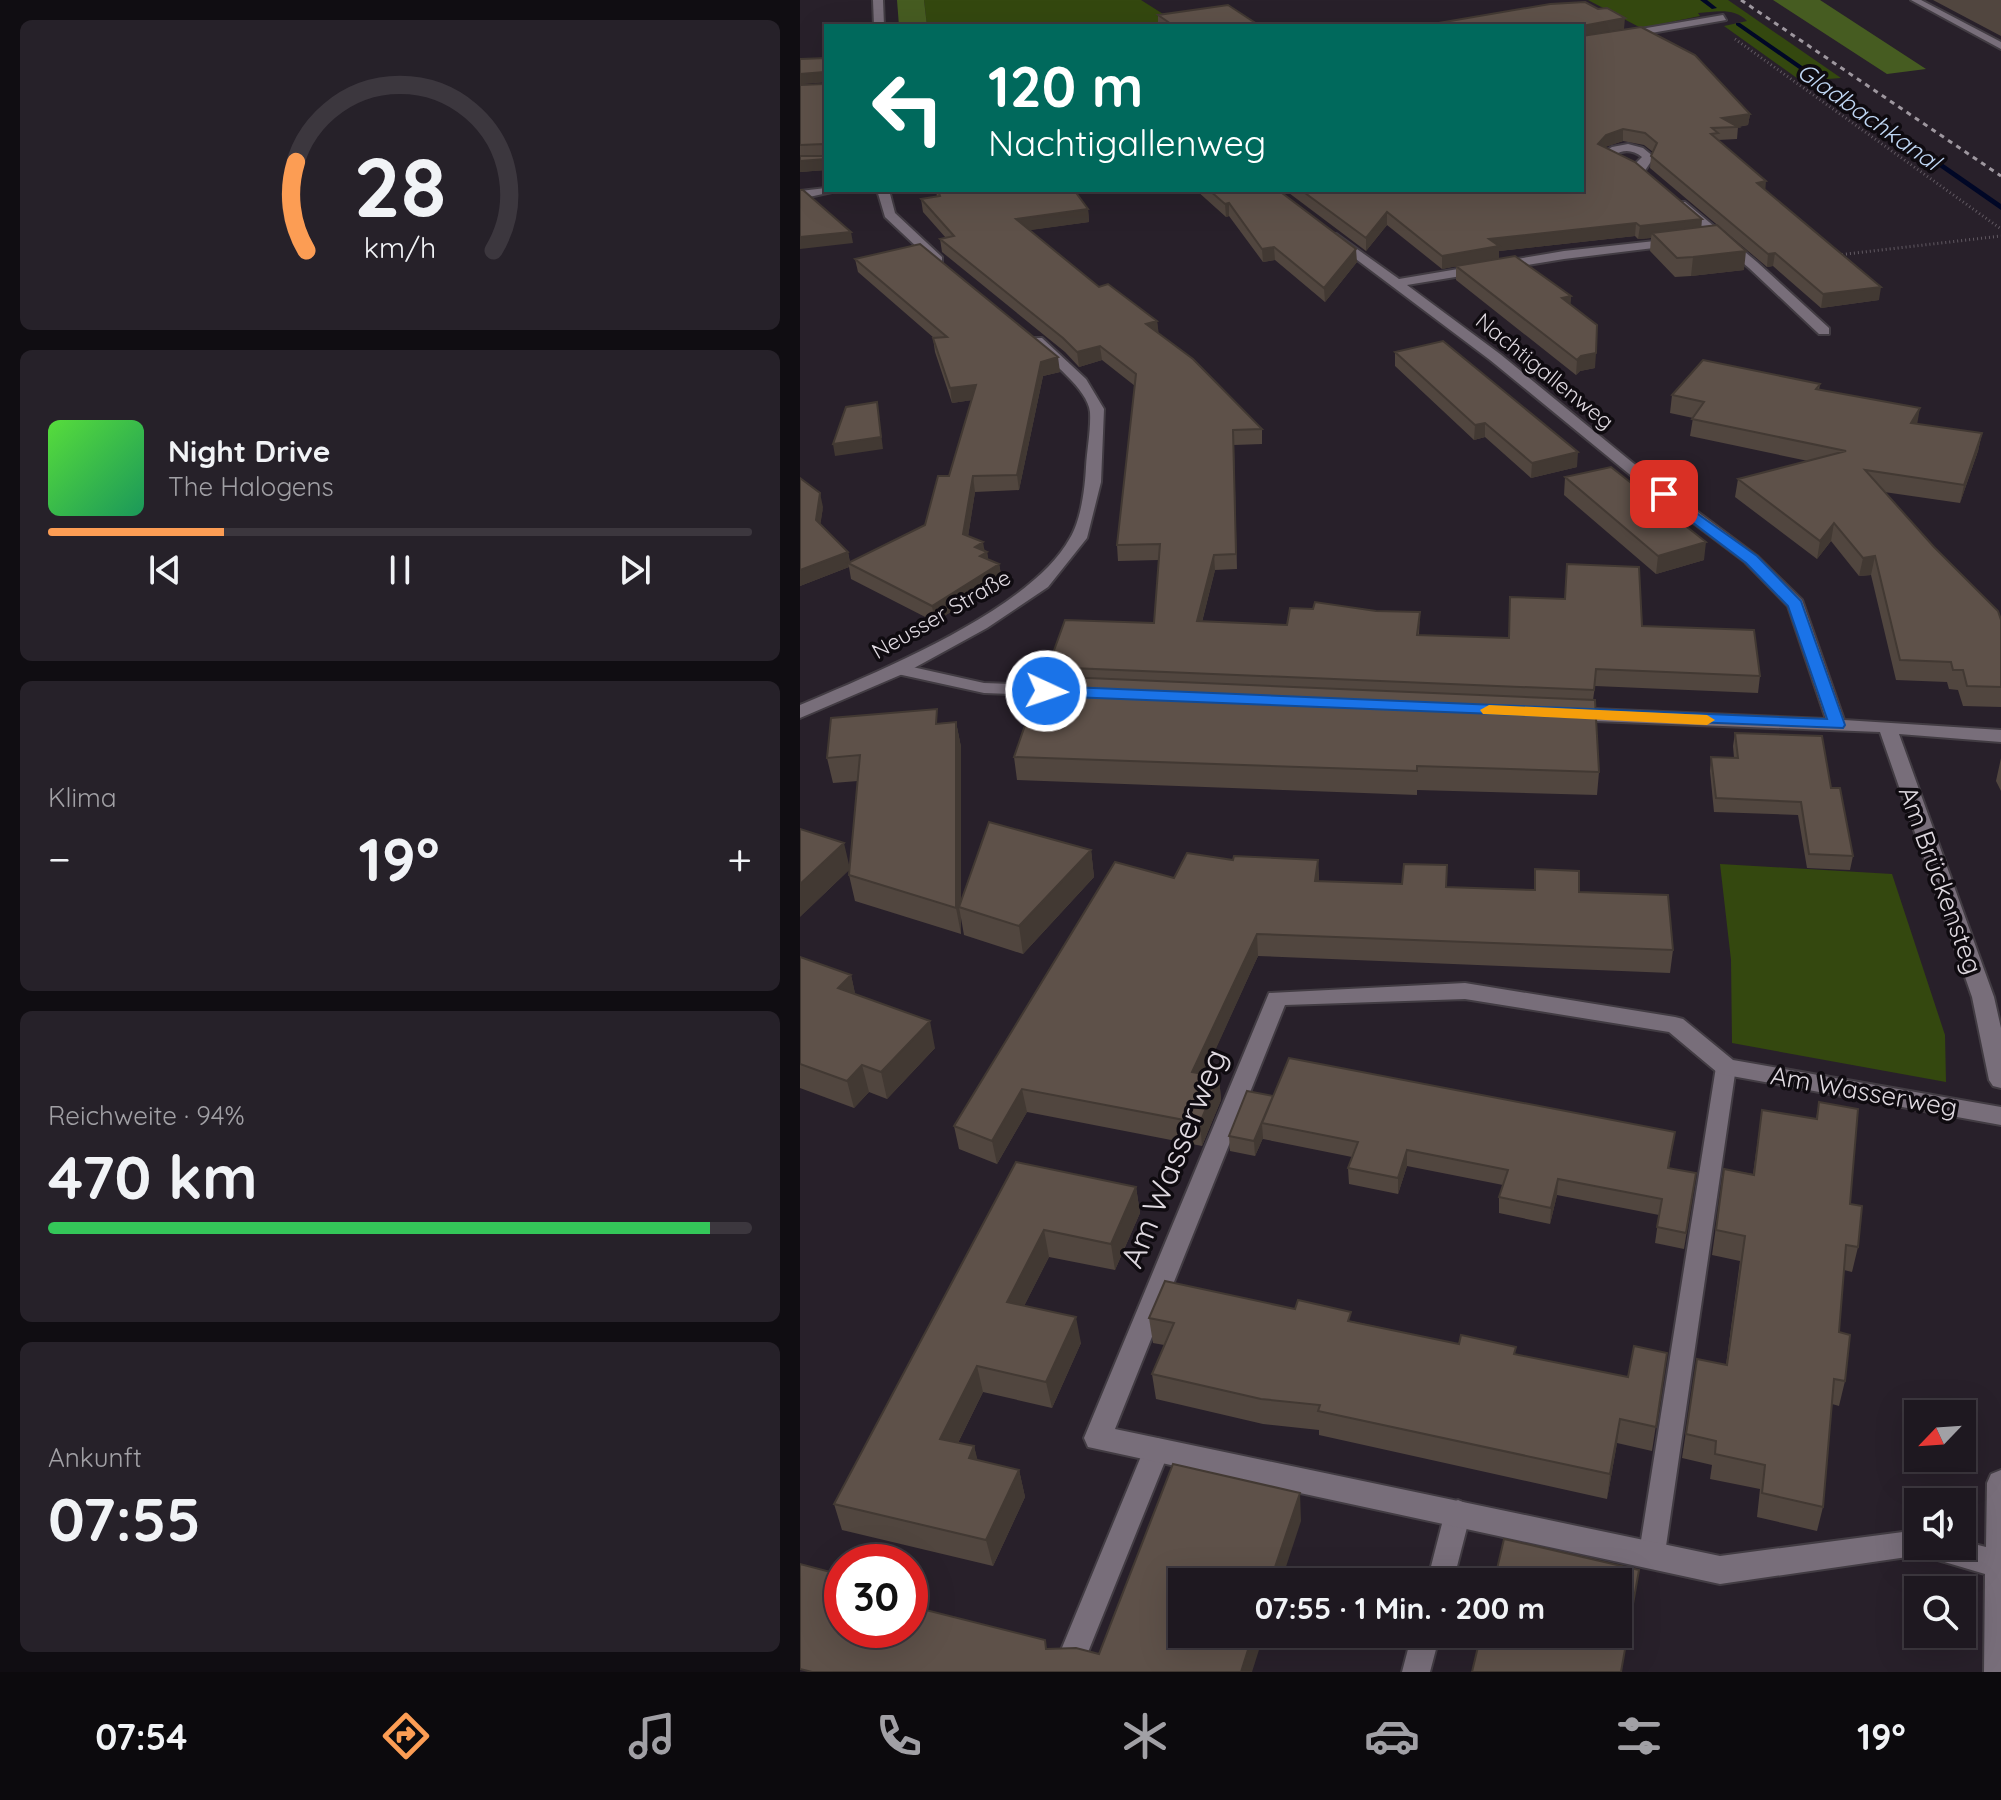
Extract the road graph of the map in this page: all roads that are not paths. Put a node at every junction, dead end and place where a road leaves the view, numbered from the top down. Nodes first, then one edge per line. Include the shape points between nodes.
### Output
1 (878, 0) edge
2 (1915, 0) edge
3 (1723, 18) dead end
4 (879, 24) edge
5 (1584, 42) edge
6 (2001, 46) edge
7 (1640, 170) edge
8 (1651, 180) edge
9 (824, 192) edge
10 (884, 192) edge
11 (800, 195) edge
12 (1673, 198) edge
13 (1328, 232) edge
14 (1718, 236) junction
15 (1703, 238) edge
16 (1687, 240) edge
17 (949, 268) edge
18 (1398, 283) junction
19 (1026, 331) edge
20 (1824, 331) dead end
21 (899, 669) junction
22 (1079, 692) edge
23 (800, 712) edge
24 (1554, 713) edge
25 (1837, 725) junction
26 (1887, 727) junction
27 (2001, 736) edge
28 (1726, 1067) junction
29 (2001, 1080) edge
30 (2001, 1116) edge
31 (1157, 1449) junction
32 (2001, 1483) edge
33 (1458, 1512) junction
34 (1904, 1545) edge
35 (1652, 1553) junction
36 (1976, 1558) edge
37 (1999, 1564) edge
38 (1444, 1568) edge
39 (1422, 1648) edge
40 (1066, 1672) edge
41 (1416, 1672) edge
42 (1999, 1672) edge

1 - 4 street
2 - 6 lane
3 - 5 street
7 - 8 street
9 - 11 street
10 - 17 street via 889,214
12 - 14 street
13 - 18 street, Nachtigallenweg
14 - 15 street
14 - 20 street
16 - 18 street
18 - 25 street, Nachtigallenweg via 1751,559 1796,604
19 - 21 street, Neusser Straße via 1081,382 1097,409 1093,482 1079,538 1042,583
21 - 22 street via 984,688
21 - 23 street, Neusser Straße
24 - 25 street
25 - 26 street
26 - 27 street
26 - 29 street, Am Brückensteg via 1983,997
28 - 30 street, Am Wasserweg
28 - 31 street, Am Wasserweg via 1675,1025 1465,991 1277,998 1098,1438
28 - 35 lane
31 - 33 street, Am Wasserweg
31 - 40 lane
32 - 37 street
33 - 35 street, Am Wasserweg
33 - 38 lane
34 - 35 street, Am Wasserweg via 1720,1570
36 - 37 street
37 - 42 street
39 - 41 lane

